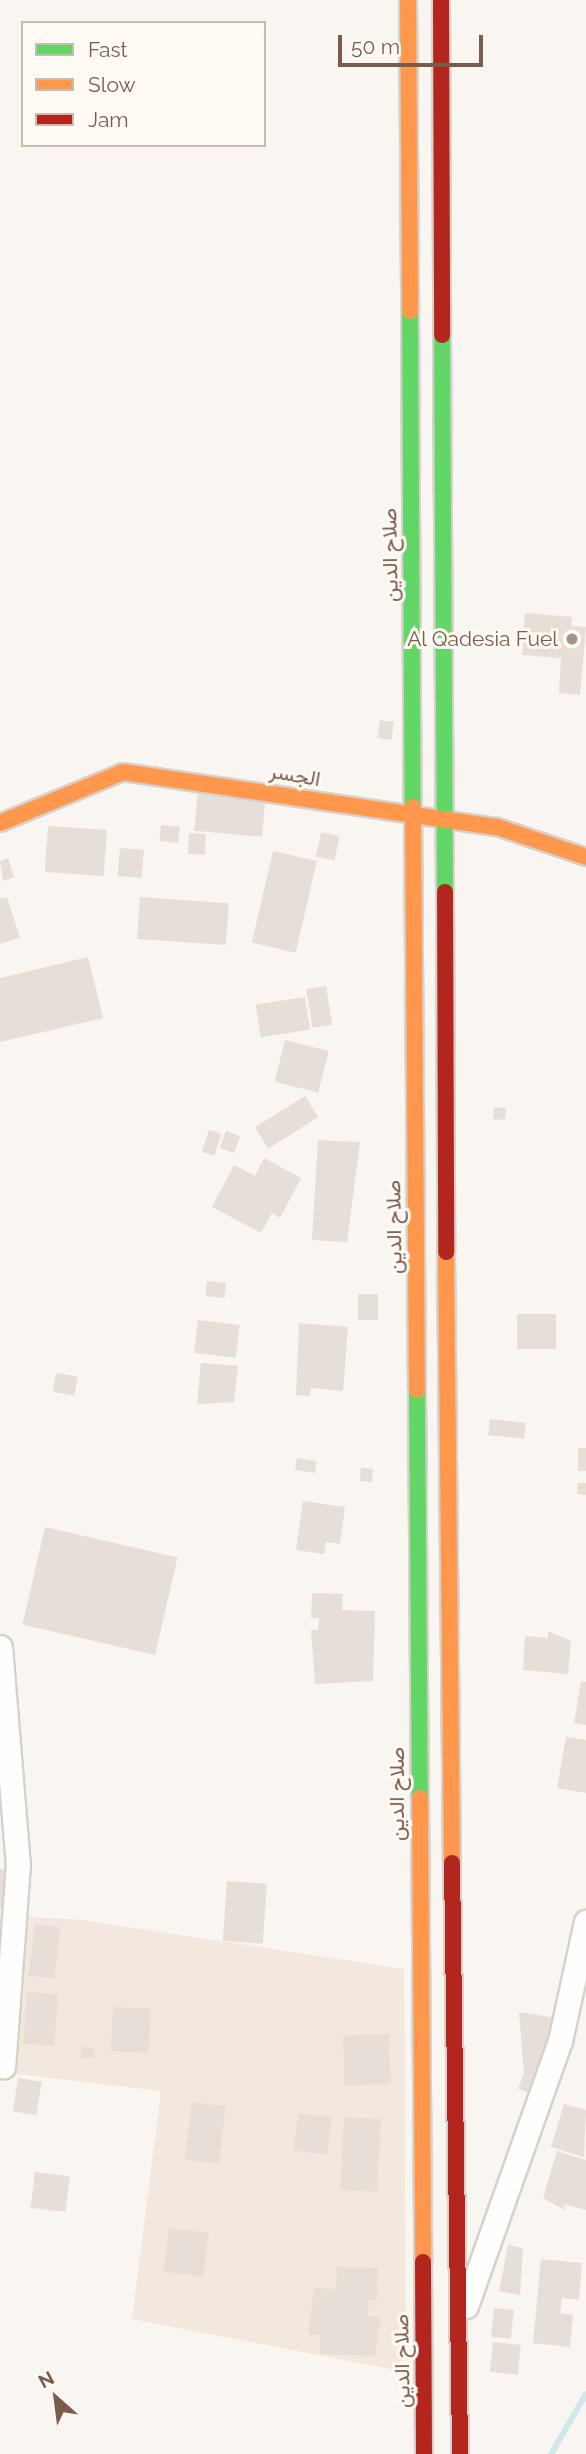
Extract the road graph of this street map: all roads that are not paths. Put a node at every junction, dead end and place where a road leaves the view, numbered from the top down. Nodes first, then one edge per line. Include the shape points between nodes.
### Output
1 (408, 0) edge
2 (441, 0) edge
3 (411, 816) junction
4 (447, 820) junction
5 (0, 822) edge
6 (586, 857) edge
7 (0, 1647) edge
8 (586, 1922) edge
9 (3, 2066) dead end
10 (458, 2326) junction
11 (407, 2445) dead end
12 (424, 2448) edge
13 (460, 2454) edge

1 - 3 main road, صلاح الدين
2 - 4 main road
3 - 4 main road, الجسر
3 - 5 main road, الجسر via 123,772
3 - 12 main road, صلاح الدين
4 - 6 main road, الجسر via 497,827
4 - 10 main road
7 - 9 street via 18,1864
8 - 10 street via 556,2052
10 - 13 main road
11 - 12 main road

